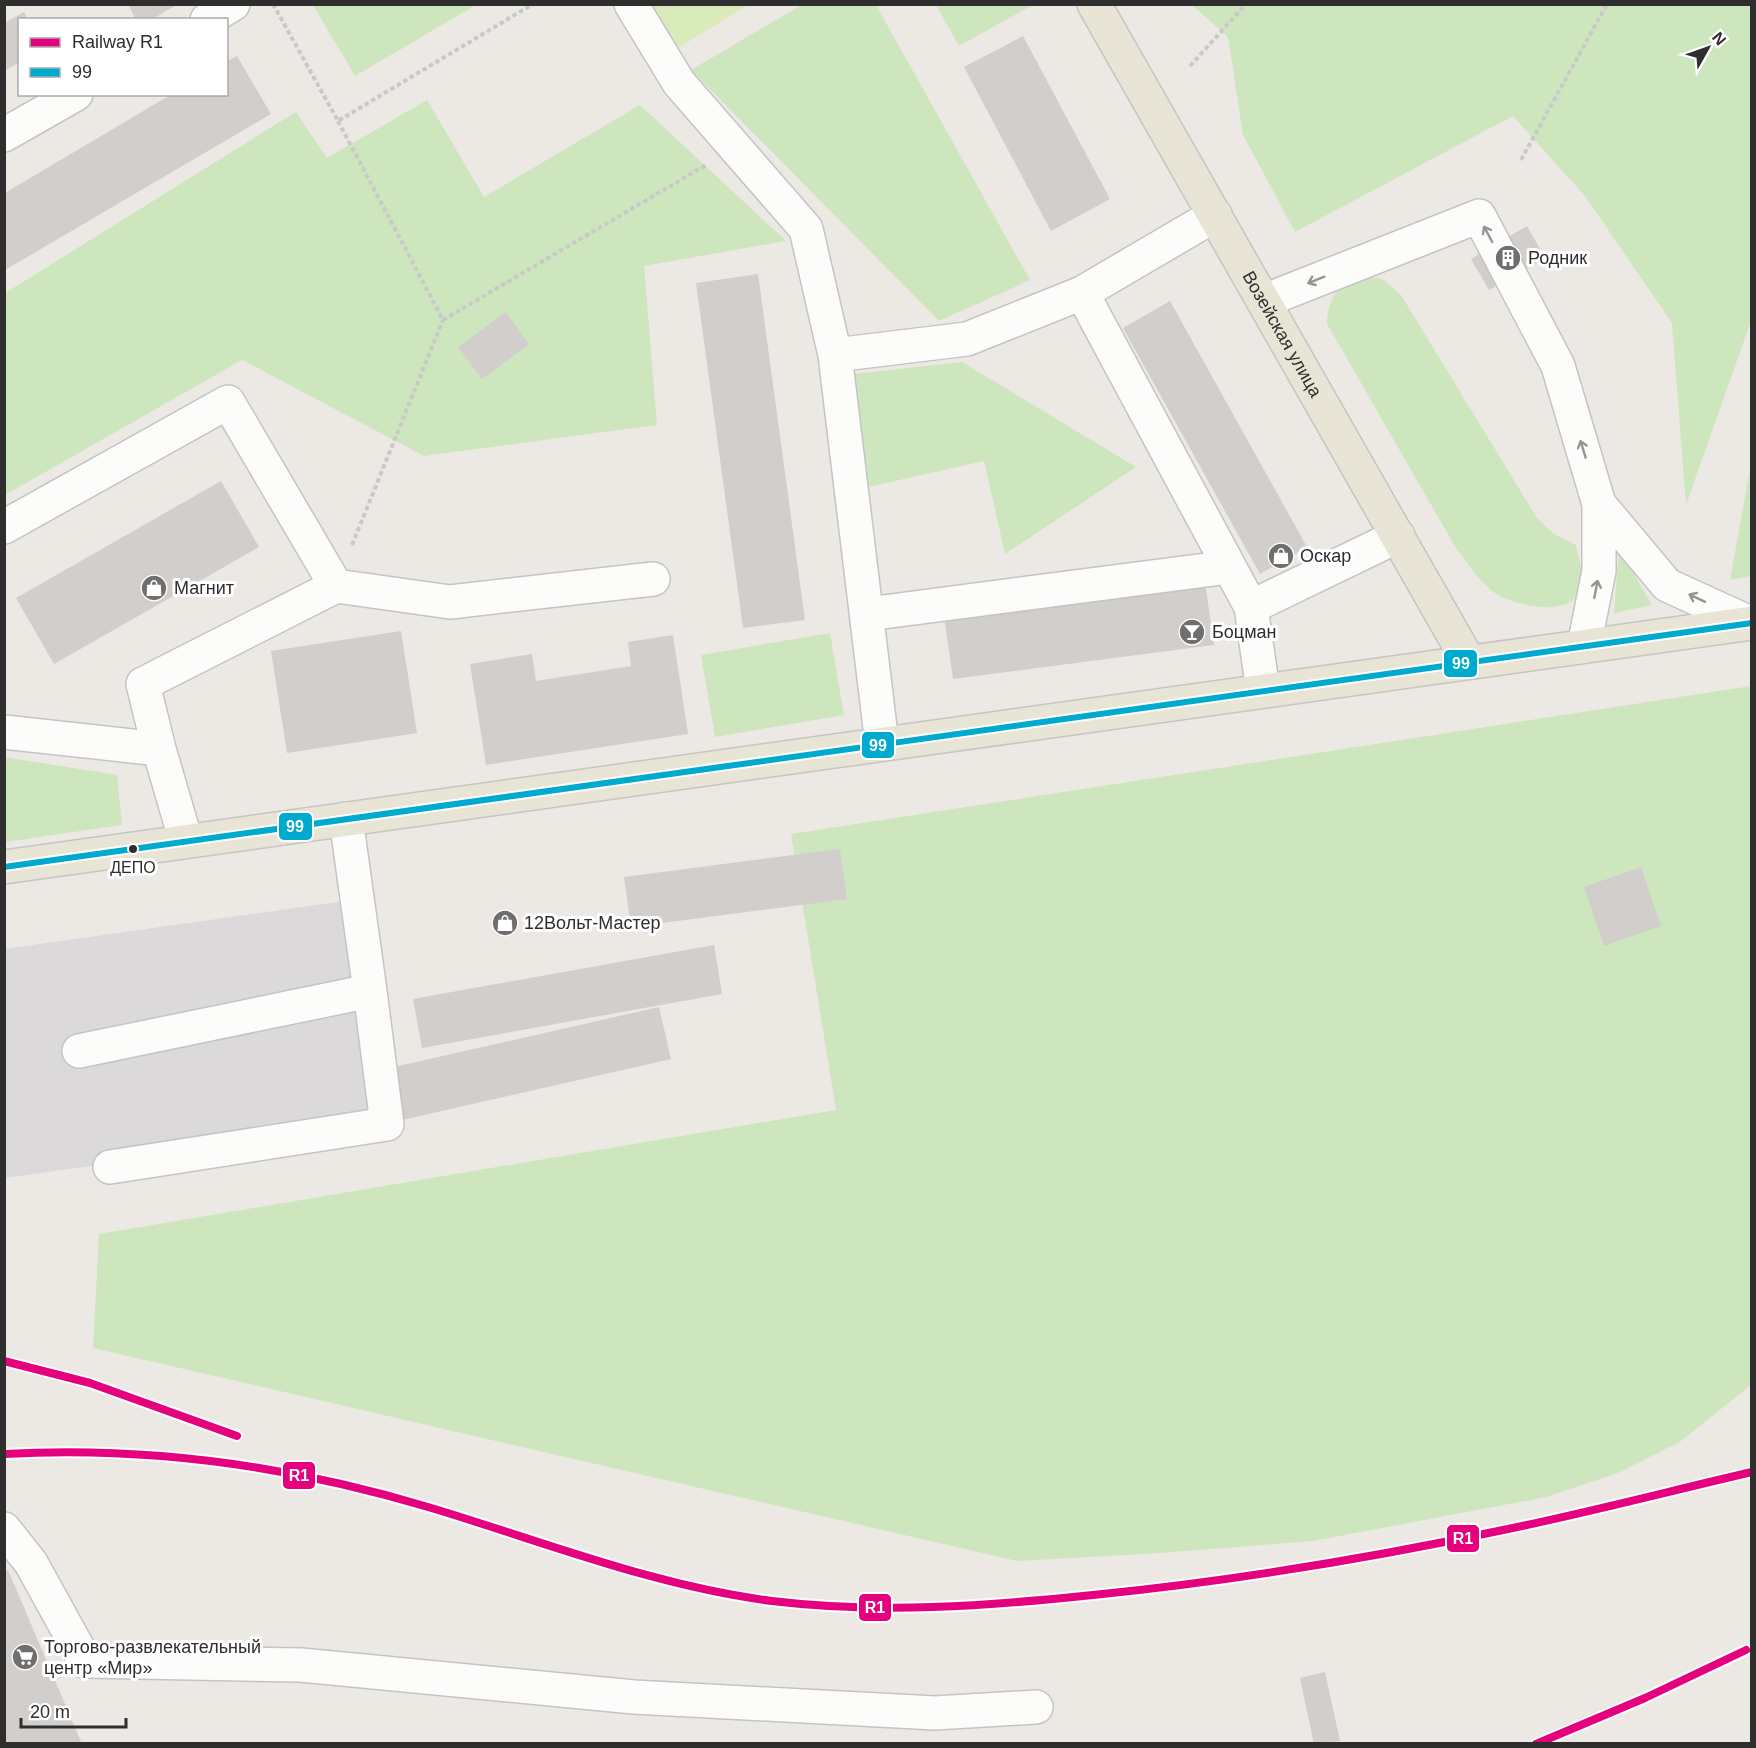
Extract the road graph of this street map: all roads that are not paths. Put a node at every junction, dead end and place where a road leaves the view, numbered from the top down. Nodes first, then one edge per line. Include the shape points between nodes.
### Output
1 (233, 4) edge
2 (631, 4) edge
3 (1094, 4) edge
4 (210, 18) edge
5 (72, 96) edge
6 (4, 135) edge
7 (1215, 215) junction
8 (1082, 293) junction
9 (1264, 301) junction
10 (835, 355) junction
11 (1599, 504) junction
12 (4, 527) edge
13 (1398, 536) junction
14 (1229, 567) junction
15 (653, 579) dead end
16 (336, 586) junction
17 (1251, 607) junction
18 (868, 614) junction
19 (1751, 623) edge
20 (1584, 646) junction
21 (1469, 662) junction
22 (1263, 691) junction
23 (4, 732) edge
24 (882, 744) junction
25 (159, 749) junction
26 (346, 819) junction
27 (186, 841) junction
28 (4, 867) edge
29 (370, 992) junction
30 (79, 1051) dead end
31 (110, 1167) dead end
32 (4, 1529) edge
33 (1036, 1707) dead end

1 - 4 lane
2 - 10 lane via 679,83 806,229
3 - 7 main road, Возейская улица
5 - 6 lane
7 - 8 lane
7 - 9 main road, Возейская улица
8 - 10 lane via 967,339
8 - 14 lane
11 -> 9 lane via 1558,366 1479,216
9 - 13 main road, Возейская улица
10 - 18 lane
19 -> 11 lane via 1668,585
20 -> 11 lane via 1599,571
12 - 16 lane via 228,402
13 - 17 lane
13 - 21 main road, Возейская улица
14 - 17 lane
14 - 18 lane
15 - 16 lane via 450,602
16 - 25 lane via 143,684
17 - 22 lane
18 - 24 lane
19 - 20 main road
20 - 21 main road
21 - 22 main road
22 - 24 main road
23 - 25 lane
24 - 26 main road
25 - 27 lane
26 - 27 main road
26 - 29 lane
27 - 28 main road
29 - 30 lane
29 - 31 lane via 387,1124
32 - 33 lane via 31,1563 85,1661 301,1665 634,1697 935,1713

